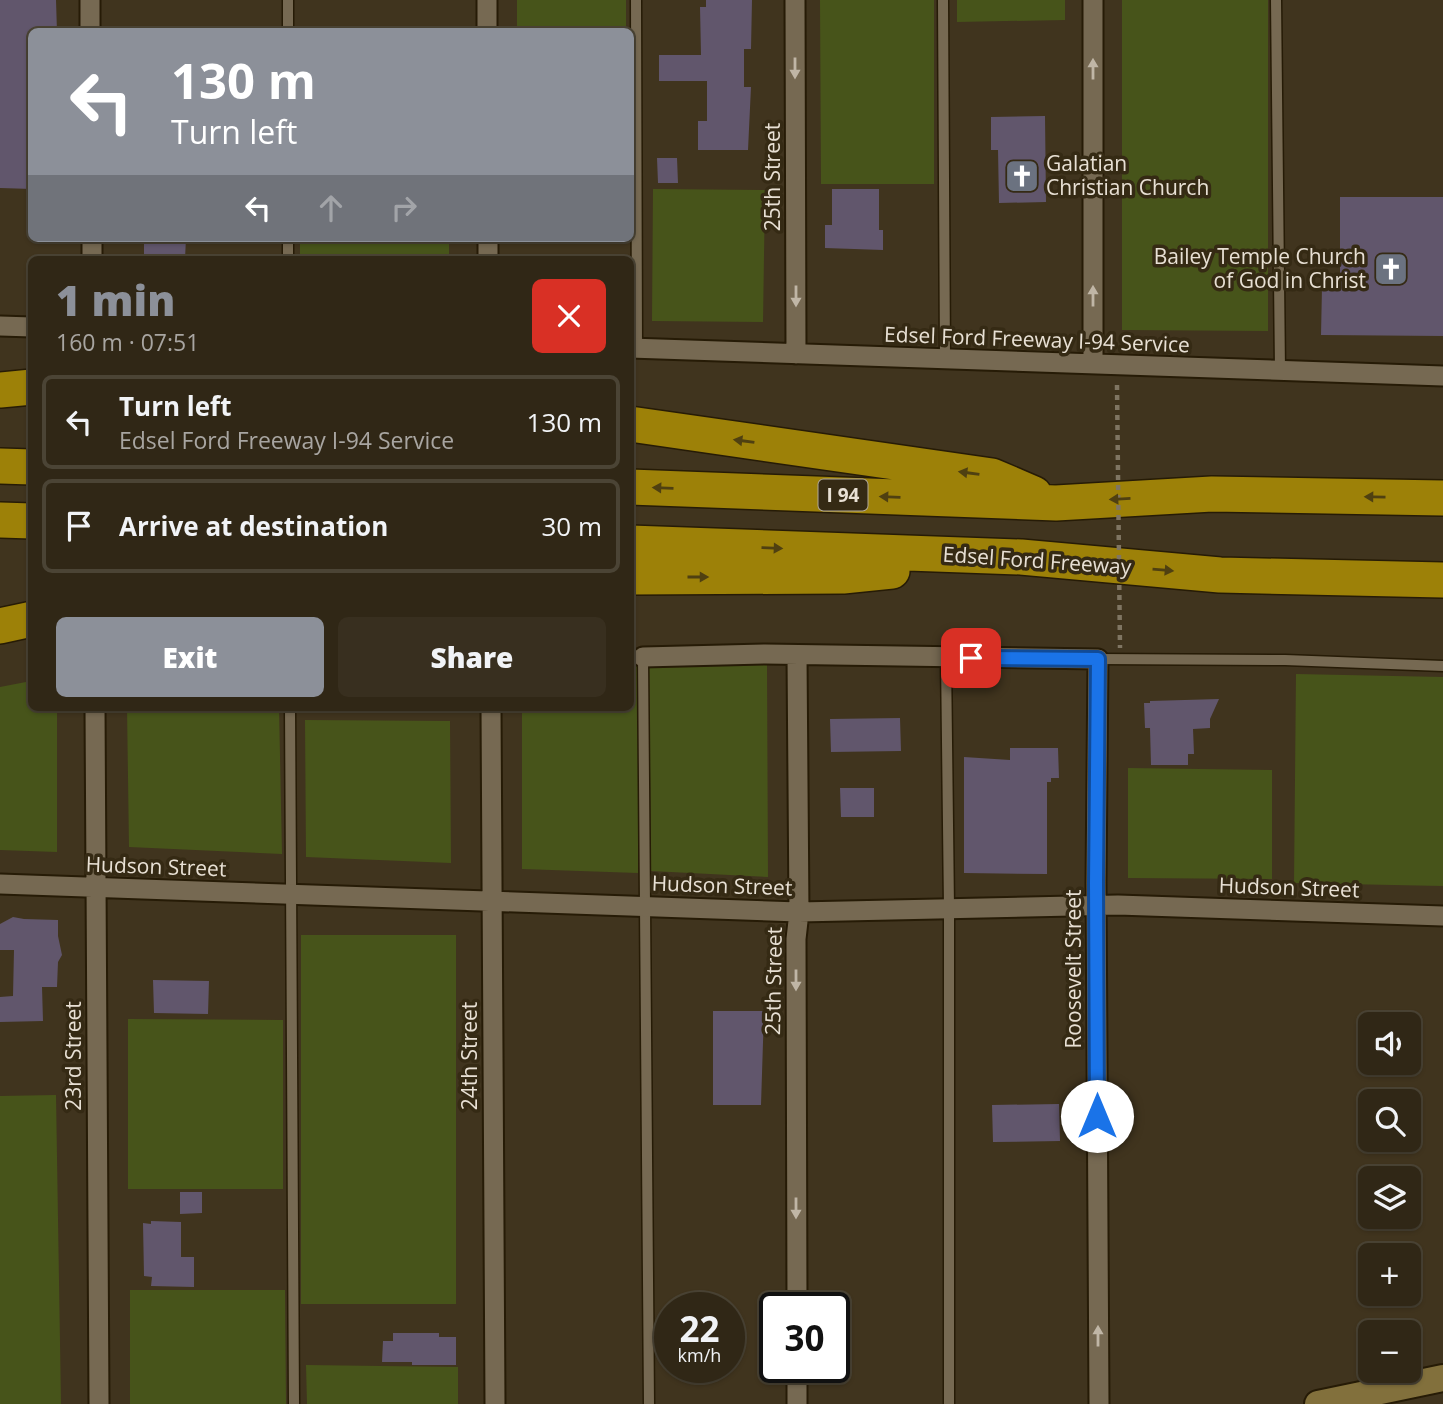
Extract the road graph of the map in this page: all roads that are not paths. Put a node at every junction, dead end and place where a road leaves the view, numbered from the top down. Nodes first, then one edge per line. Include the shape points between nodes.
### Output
1 (90, 0) edge
2 (288, 0) edge
3 (487, 0) edge
4 (636, 0) edge
5 (795, 0) edge
6 (943, 0) edge
7 (1093, 0) edge
8 (1276, 0) edge
9 (90, 28) edge
10 (288, 28) edge
11 (487, 28) edge
12 (0, 326) edge
13 (28, 327) edge
14 (634, 348) edge
15 (796, 354) junction
16 (945, 359) junction
17 (1093, 364) junction
18 (0, 369) edge
19 (28, 370) edge
20 (1280, 371) junction
21 (1443, 376) edge
22 (28, 387) edge
23 (0, 390) edge
24 (634, 425) edge
25 (0, 467) edge
26 (28, 467) edge
27 (634, 487) edge
28 (1443, 498) edge
29 (1056, 503) junction
30 (0, 520) edge
31 (28, 521) edge
32 (634, 543) edge
33 (1021, 558) junction
34 (1220, 575) junction
35 (634, 577) edge
36 (1443, 580) edge
37 (1443, 594) edge
38 (28, 620) edge
39 (0, 625) edge
40 (797, 656) junction
41 (643, 657) joint
42 (946, 658) junction
43 (1098, 659) junction
44 (1443, 666) edge
45 (95, 711) edge
46 (290, 711) edge
47 (491, 711) edge
48 (0, 884) edge
49 (96, 887) junction
50 (291, 894) junction
51 (492, 901) junction
52 (1097, 905) junction
53 (645, 906) junction
54 (949, 908) junction
55 (799, 912) junction
56 (1443, 916) edge
57 (797, 1292) edge
58 (1443, 1378) edge
59 (797, 1383) edge
60 (1335, 1403) edge
61 (99, 1404) edge
62 (294, 1404) edge
63 (495, 1404) edge
64 (649, 1404) edge
65 (797, 1404) edge
66 (949, 1404) edge
67 (1099, 1404) edge

1 - 9 street
2 - 10 lane
3 - 11 street
4 - 14 lane
5 -> 15 street, 25th Street
6 - 16 lane
17 -> 7 street
8 - 20 lane
12 - 13 street
14 - 15 street, Edsel Ford Freeway I-94 Service
15 - 16 street, Edsel Ford Freeway I-94 Service
16 - 17 street, Edsel Ford Freeway I-94 Service
17 - 20 street, Edsel Ford Freeway I-94 Service
18 - 19 highway
20 - 21 street, Edsel Ford Freeway I-94 Service
22 - 23 highway
29 -> 24 highway via 992,476
25 - 26 highway
29 -> 27 highway, I 94
28 -> 29 highway, I 94 via 1212,494
30 - 31 highway
32 -> 33 highway, Edsel Ford Freeway
33 -> 34 highway, Edsel Ford Freeway
35 -> 33 highway via 843,576
34 - 36 highway, Edsel Ford Freeway
34 - 37 highway
38 - 39 highway
40 - 41 street
40 - 42 street
40 - 55 street, 25th Street
41 - 53 lane
42 - 43 street
42 - 54 lane
43 - 44 lane
43 - 52 street, Roosevelt Street
45 - 49 street, 23rd Street
46 - 50 lane
47 - 51 street, 24th Street
48 - 49 street, Hudson Street
49 - 50 street, Hudson Street
49 - 61 street, 23rd Street
50 - 51 street, Hudson Street
50 - 62 lane
51 - 53 street, Hudson Street
51 - 63 street, 24th Street
52 - 54 street, Hudson Street
52 - 56 street, Hudson Street
67 -> 52 street, Roosevelt Street
53 - 55 street, Hudson Street
53 - 64 lane
54 - 55 street, Hudson Street
54 - 66 lane
55 -> 57 street, 25th Street
58 - 60 street
59 - 65 street

